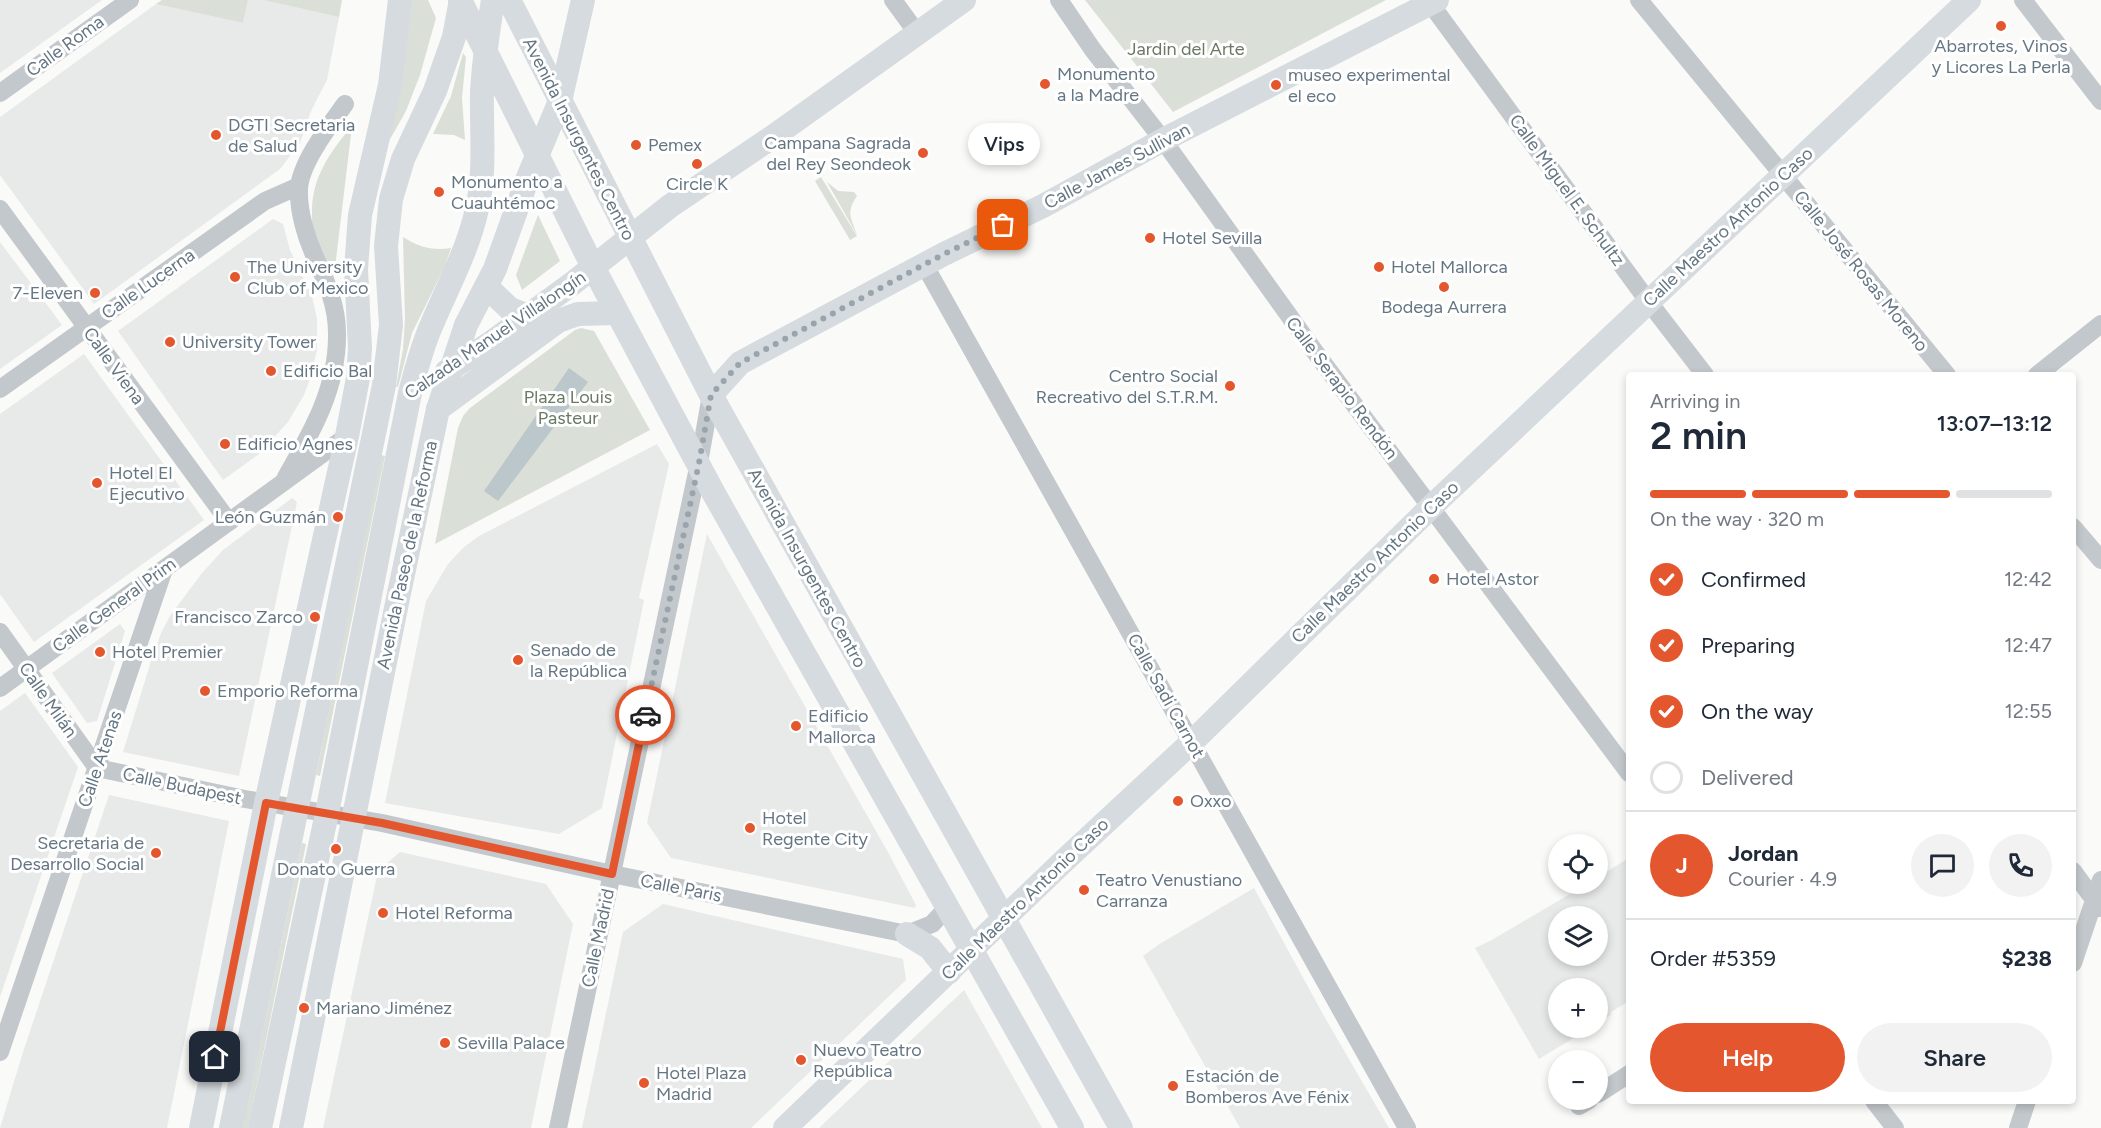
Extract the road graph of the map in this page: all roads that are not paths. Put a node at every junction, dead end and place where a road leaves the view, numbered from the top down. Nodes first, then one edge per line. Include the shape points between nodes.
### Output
1 (129, 0) edge
2 (400, 0) edge
3 (461, 0) edge
4 (494, 0) edge
5 (509, 0) edge
6 (583, 0) edge
7 (893, 0) edge
8 (964, 0) edge
9 (1059, 0) edge
10 (1640, 0) edge
11 (1970, 0) edge
12 (2023, 0) edge
13 (1433, 2) edge
14 (917, 33) junction
15 (485, 49) junction
16 (0, 93) edge
17 (560, 101) junction
18 (2101, 101) edge
19 (345, 104) dead end
20 (1163, 140) junction
21 (538, 156) junction
22 (1783, 176) junction
23 (299, 186) junction
24 (0, 209) edge
25 (629, 237) junction
26 (924, 264) junction
27 (593, 267) junction
28 (487, 287) junction
29 (1648, 301) junction
30 (617, 313) junction
31 (528, 316) junction
32 (2101, 324) edge
33 (87, 327) junction
34 (450, 369) junction
35 (1703, 372) edge
36 (1945, 372) edge
37 (2041, 372) edge
38 (0, 388) edge
39 (410, 393) junction
40 (711, 395) junction
41 (438, 409) junction
42 (379, 414) junction
43 (347, 436) junction
44 (699, 463) junction
45 (284, 481) junction
46 (1431, 507) junction
47 (229, 522) junction
48 (2076, 531) edge
49 (2101, 560) edge
50 (164, 569) junction
51 (0, 632) edge
52 (26, 669) junction
53 (0, 688) edge
54 (1192, 742) junction
55 (97, 768) junction
56 (1626, 769) edge
57 (266, 803) junction
58 (297, 808) junction
59 (327, 813) junction
60 (354, 818) junction
61 (612, 874) junction
62 (2076, 875) edge
63 (2101, 880) edge
64 (2098, 904) edge
65 (947, 908) junction
66 (1004, 920) junction
67 (907, 934) junction
68 (972, 950) junction
69 (2076, 956) edge
70 (949, 972) junction
71 (1, 1041) edge
72 (1626, 1076) edge
73 (1608, 1088) edge
74 (1877, 1104) edge
75 (2026, 1104) edge
76 (1116, 1126) edge
77 (201, 1128) edge
78 (231, 1128) edge
79 (260, 1128) edge
80 (291, 1128) edge
81 (558, 1128) edge
82 (785, 1128) edge
83 (1072, 1128) edge
84 (1407, 1128) edge
85 (1895, 1128) edge
86 (2018, 1128) edge

1 - 16 street, Calle Roma
2 - 43 main road via 390,85 359,225 356,269 360,348
3 - 15 main road
3 - 42 main road via 454,37 439,80 403,159 391,199 386,246 391,325
4 - 15 main road, Avenida Paseo de la Reforma
5 - 17 main road, Avenida Insurgentes Centro
6 - 17 main road, Avenida Paseo de la Reforma
7 - 14 street
8 - 14 main road, Calzada Manuel Villalongín
9 - 20 street, Calle Serapio Rendón
10 - 22 street, Calle José Rosas Moreno
11 - 22 main road, Calle Maestro Antonio Caso
12 - 18 street
13 - 20 main road, Calle James Sullivan
13 - 29 street, Calle Miguel E. Schultz
14 - 25 main road, Calzada Manuel Villalongín
15 - 21 main road
15 - 39 main road, Avenida Paseo de la Reforma via 483,162 477,209 464,254 431,326
17 - 21 main road, Avenida Paseo de la Reforma
17 - 25 main road, Avenida Insurgentes Centro
19 - 23 street via 314,152
20 - 26 main road, Calle James Sullivan via 1043,206
20 - 46 street, Calle Serapio Rendón
21 - 27 main road
21 - 28 main road, Avenida Paseo de la Reforma
22 - 29 main road, Calle Maestro Antonio Caso
22 - 36 street, Calle José Rosas Moreno
23 - 33 street, Calle Lucerna via 265,201
23 - 45 street via 306,232 334,307 336,359 318,418
24 - 33 street, Calle Viena
25 - 27 main road, Calzada Manuel Villalongín
25 - 40 main road, Avenida Insurgentes Centro
26 - 40 main road, Calle James Sullivan via 740,363
26 - 54 street, Calle Sadi Carnot
27 - 30 main road
27 - 31 main road, Calzada Manuel Villalongín
28 - 31 main road via 510,309
28 - 34 main road, Avenida Paseo de la Reforma via 466,325
29 - 35 street, Calle Miguel E. Schultz
29 - 46 main road, Calle Maestro Antonio Caso
30 - 41 main road via 578,314 558,321
30 - 44 main road
31 - 34 main road, Calzada Manuel Villalongín
32 - 37 street
33 - 38 street, Calle Lucerna
33 - 47 street, Calle Viena
34 - 39 main road, Calzada Manuel Villalongín
34 - 41 main road, Avenida Paseo de la Reforma
39 - 42 main road, Calzada Manuel Villalongín
39 - 59 main road, Avenida Paseo de la Reforma
40 - 44 street, Calle Madrid
40 - 66 main road, Avenida Insurgentes Centro
41 - 60 main road, Avenida Paseo de la Reforma
42 - 43 main road, Calzada Manuel Villalongín
42 - 58 main road
43 - 45 street, Calzada Manuel Villalongín
43 - 57 main road
44 - 61 street, Calle Madrid
44 - 65 main road
45 - 47 street, Calzada Manuel Villalongín
46 - 54 main road, Calle Maestro Antonio Caso
46 - 56 street, Calle Serapio Rendón
47 - 50 street, Calle General Prim
48 - 49 street
50 - 52 street, Calle General Prim
50 - 55 street, Calle Atenas
51 - 52 street, Calle Milán
52 - 53 street, Calle General Prim
52 - 55 street, Calle Milán
54 - 66 main road, Calle Maestro Antonio Caso
54 - 84 street, Calle Sadi Carnot
55 - 57 street, Calle Budapest
55 - 71 street, Calle Atenas
57 - 58 street, Calle Paris
57 - 77 main road
58 - 59 street, Calle Paris
58 - 78 main road
59 - 60 street, Calle Paris
59 - 79 main road, Avenida Paseo de la Reforma
60 - 61 street, Calle Paris
60 - 80 main road, Avenida Paseo de la Reforma
61 - 67 street, Calle Paris
61 - 81 street, Calle Madrid
62 - 64 street
63 - 64 street
64 - 69 street
65 - 67 street via 932,924
65 - 68 main road
66 - 68 main road, Calle Maestro Antonio Caso
66 - 76 main road, Avenida Insurgentes Centro
67 - 70 main road via 930,948
68 - 70 main road, Calle Maestro Antonio Caso
68 - 83 main road
70 - 82 main road, Calle Maestro Antonio Caso
72 - 73 street
74 - 85 street
75 - 86 street

